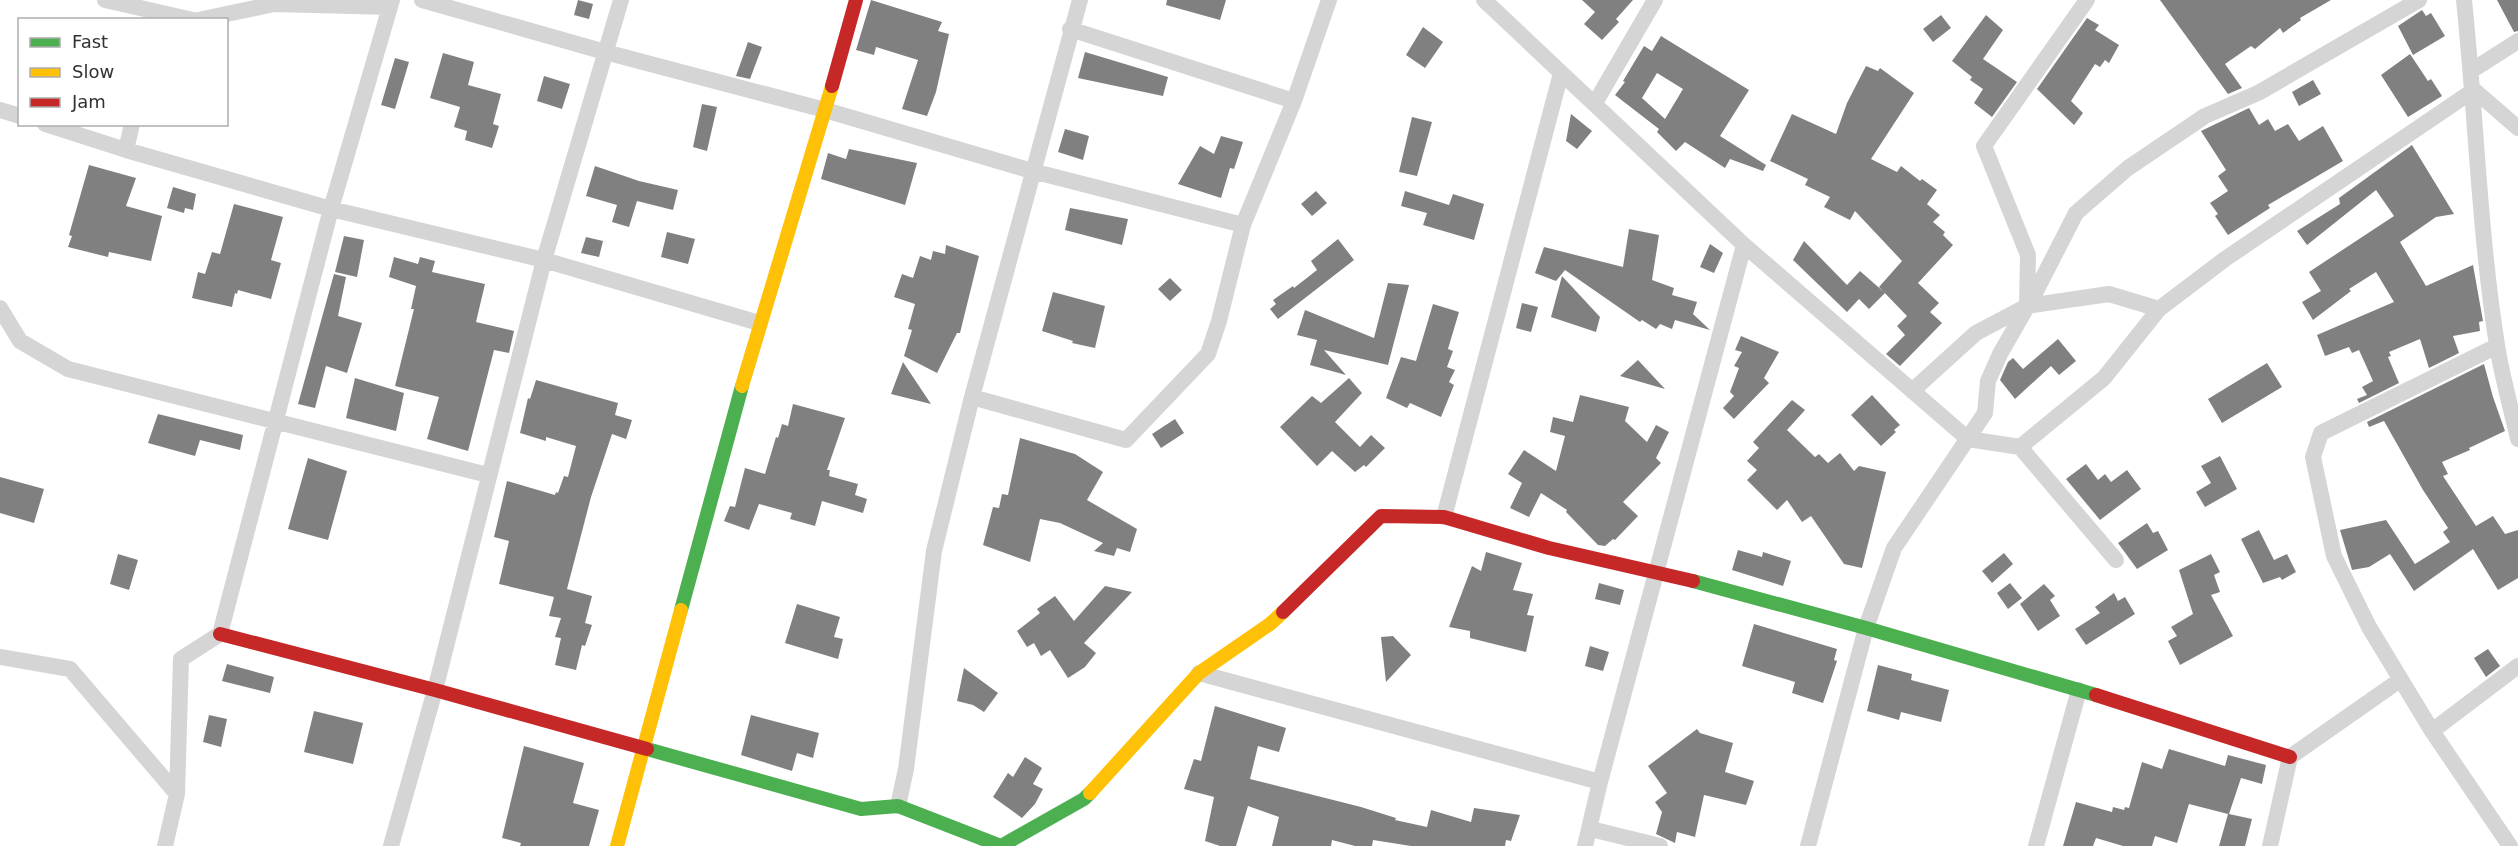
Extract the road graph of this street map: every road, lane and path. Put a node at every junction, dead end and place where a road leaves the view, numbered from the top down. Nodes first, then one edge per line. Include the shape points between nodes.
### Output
1 (105, 0) edge
2 (422, 0) edge
3 (621, 0) edge
4 (856, 0) edge
5 (1080, 0) edge
6 (1329, 0) edge
7 (1485, 0) edge
8 (1655, 0) edge
9 (2086, 0) edge
10 (2419, 0) edge
11 (2464, 0) edge
12 (391, 3) edge
13 (158, 11) edge
14 (185, 18) edge
15 (208, 18) edge
16 (1070, 29) junction
17 (2518, 41) edge
18 (605, 52) junction
19 (2472, 71) junction
20 (1562, 73) junction
21 (2474, 90) junction
22 (1294, 101) junction
23 (1595, 103) junction
24 (0, 110) edge
25 (825, 110) junction
26 (18, 115) edge
27 (51, 126) edge
28 (132, 126) edge
29 (2518, 128) edge
30 (126, 150) junction
31 (1032, 171) junction
32 (331, 209) junction
33 (1243, 225) junction
34 (1744, 245) junction
35 (544, 260) junction
36 (2027, 306) junction
37 (0, 308) edge
38 (2159, 309) junction
39 (759, 323) junction
40 (2497, 346) junction
41 (2511, 372) edge
42 (1912, 391) junction
43 (972, 397) junction
44 (276, 420) junction
45 (2518, 439) edge
46 (1968, 440) junction
47 (2020, 447) junction
48 (488, 475) junction
49 (1444, 517) junction
50 (2116, 560) dead end
51 (1657, 571) junction
52 (1866, 628) junction
53 (220, 634) junction
54 (0, 657) edge
55 (2518, 666) edge
56 (1199, 673) junction
57 (2400, 680) junction
58 (435, 690) junction
59 (2079, 690) junction
60 (2432, 731) junction
61 (642, 748) junction
62 (2290, 757) junction
63 (1600, 782) junction
64 (177, 794) junction
65 (898, 806) junction
66 (1590, 829) junction
67 (165, 846) edge
68 (391, 846) edge
69 (617, 846) edge
70 (1585, 846) edge
71 (1660, 846) edge
72 (1808, 846) edge
73 (2036, 846) edge
74 (2270, 846) edge
75 (2510, 846) edge

1 - 13 street
2 - 18 street
3 - 18 street
4 - 25 street
5 - 16 street
6 - 22 street
7 - 20 street
8 - 23 street
9 - 36 street via 1984,146 2028,255
10 - 36 street via 2258,93 2205,116 2128,168 2076,213
11 - 19 street
12 - 15 street via 274,4
12 - 32 street
13 - 14 street
16 - 22 street
16 - 31 street
17 - 19 street
18 - 25 street
18 - 35 street
19 - 21 street
20 - 23 street
20 - 49 street
21 - 29 street
21 - 38 street via 2225,258
21 - 40 street
22 - 33 street
23 - 34 street
24 - 26 street
25 - 31 street
25 - 39 street
27 - 30 street
28 - 30 street
30 - 32 street
31 - 33 street
31 - 43 street
32 - 35 street
32 - 44 street
33 - 43 street via 1208,354 1126,440
34 - 42 street
34 - 51 street
35 - 39 street
35 - 48 street
36 - 38 street via 2109,294
36 - 42 street via 1976,333
36 - 46 street via 1988,381 1985,413
37 - 44 street via 20,341 68,369
38 - 47 street via 2104,378
39 - 61 street
40 - 41 street
40 - 57 street via 2326,430 2321,433 2313,456 2334,556
41 - 45 street
42 - 46 street
43 - 65 street via 934,551
44 - 48 street
44 - 53 street
46 - 47 street
46 - 52 street via 1894,548
47 - 50 street
48 - 58 street
49 - 51 street via 1549,548
49 - 56 street via 1381,516 1270,624
51 - 52 street
51 - 63 street
52 - 59 street
52 - 72 street
53 - 58 street
53 - 64 street via 181,659
54 - 64 street via 70,669
55 - 60 street
56 - 63 street
56 - 65 street via 1084,799 1002,846
57 - 60 street
57 - 62 street
58 - 61 street
58 - 68 street
59 - 62 street
59 - 73 street
60 - 75 street
61 - 65 street via 861,808
61 - 69 street
62 - 74 street
63 - 66 street
64 - 67 street
66 - 70 street
66 - 71 street

